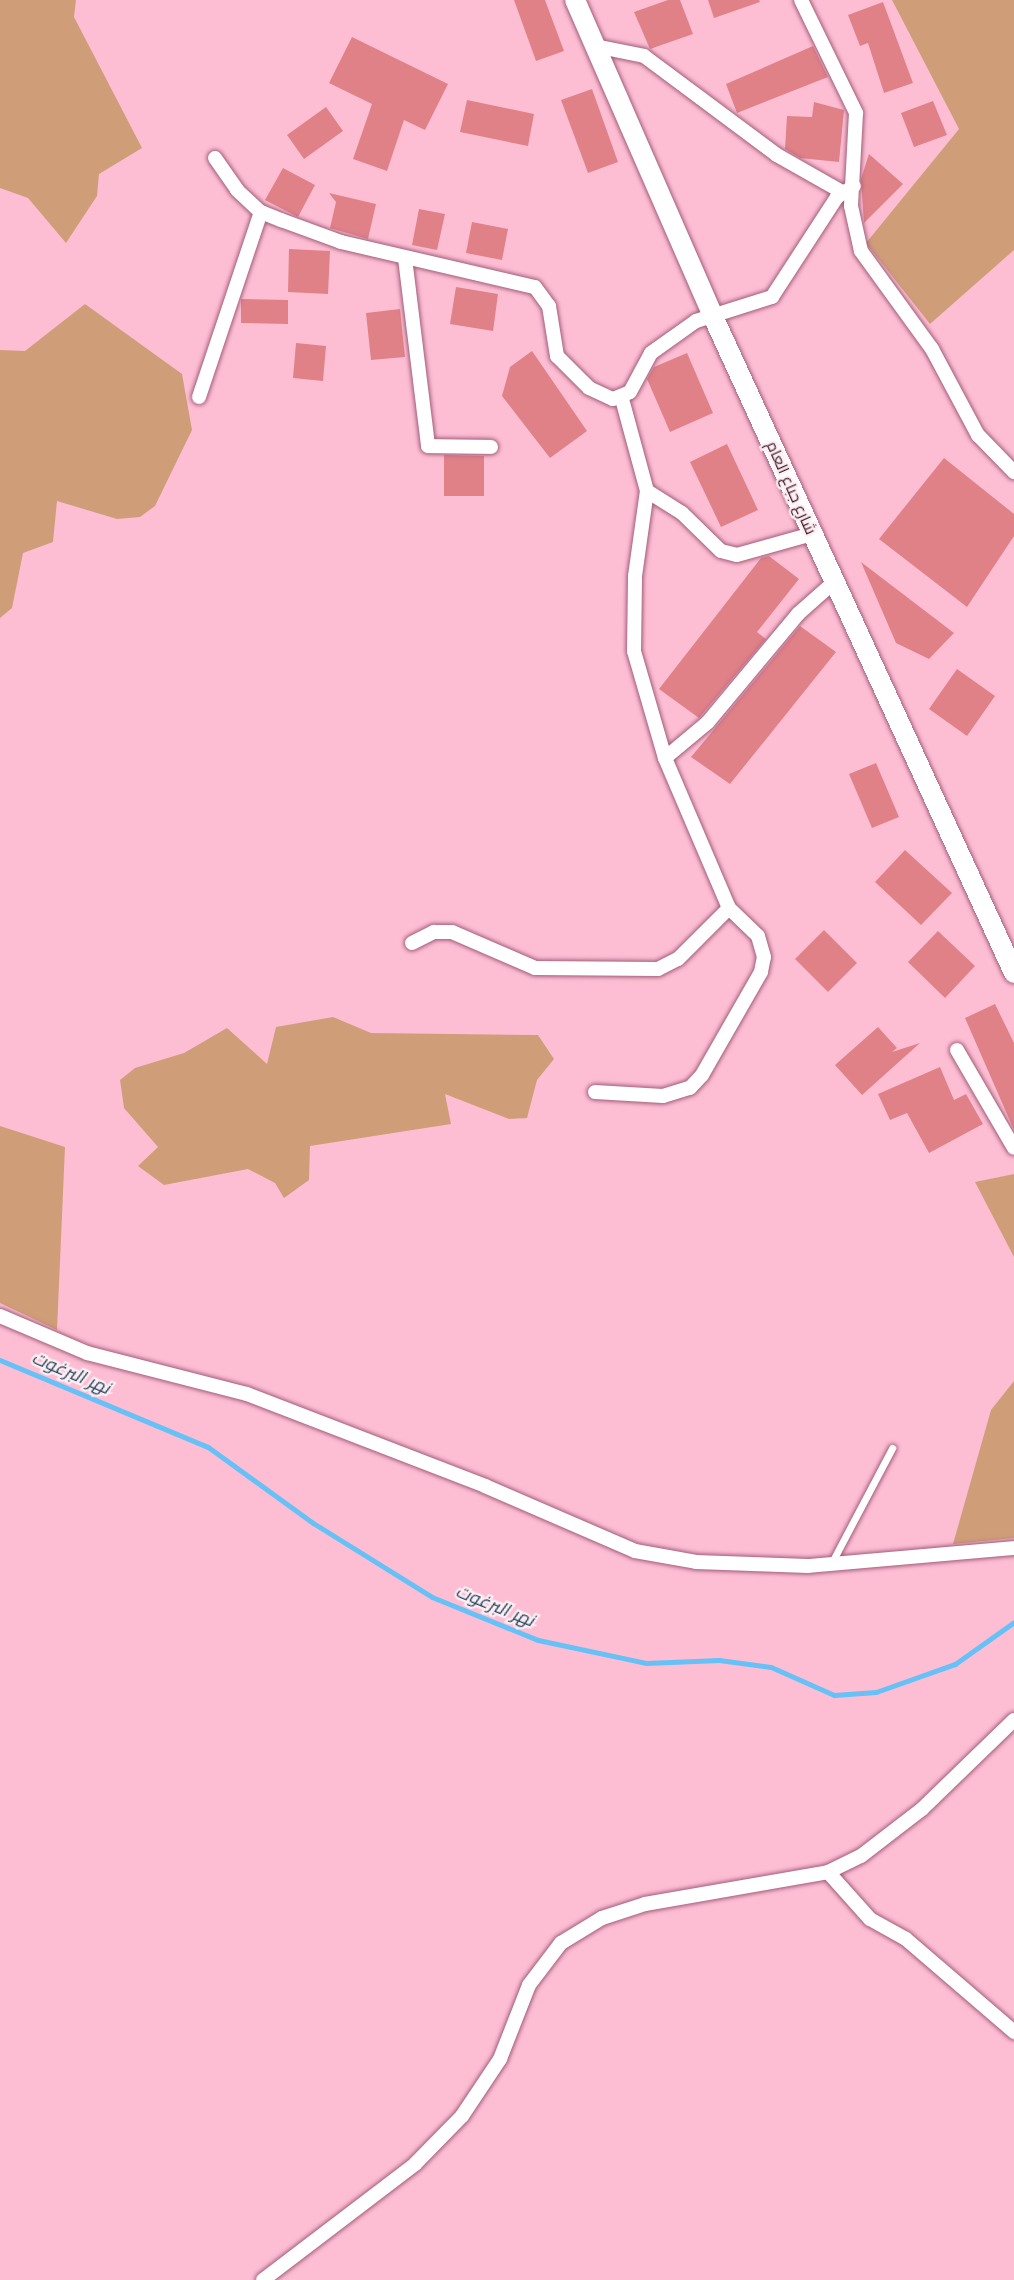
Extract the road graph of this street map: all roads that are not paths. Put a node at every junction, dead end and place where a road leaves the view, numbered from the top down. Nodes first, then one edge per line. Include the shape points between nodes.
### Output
1 (575, 0) edge
2 (801, 0) edge
3 (595, 46) junction
4 (215, 158) dead end
5 (848, 189) junction
6 (261, 212) junction
7 (405, 258) junction
8 (711, 312) junction
9 (199, 398) dead end
10 (622, 399) junction
11 (491, 447) dead end
12 (1014, 472) edge
13 (647, 491) junction
14 (812, 534) junction
15 (834, 582) junction
16 (665, 758) junction
17 (729, 908) junction
18 (412, 943) dead end
19 (1009, 949) edge
20 (1014, 973) edge
21 (957, 1050) dead end
22 (595, 1092) dead end
23 (1014, 1148) edge
24 (0, 1316) edge
25 (892, 1448) dead end
26 (1014, 1548) edge
27 (831, 1565) junction
28 (1014, 1720) edge
29 (828, 1872) junction
30 (1014, 2032) edge
31 (263, 2280) edge

1 - 3 main road, شارع جباع العام
2 - 5 street via 856,113
3 - 5 street via 644,56 777,155
3 - 8 main road, شارع جباع العام
4 - 6 street via 230,182
5 - 8 street via 772,297 762,304
5 - 12 street via 861,252 932,349 978,435
6 - 7 street
6 - 9 street
7 - 10 street via 535,287 549,306 557,356 566,369 601,395
7 - 11 street via 429,446
8 - 10 street via 651,353
8 - 14 main road, شارع جباع العام
10 - 13 street
13 - 14 street via 682,513 721,551 737,555
13 - 16 street via 635,576 634,651
14 - 15 main road, شارع جباع العام
15 - 16 street via 798,614 708,722
15 - 19 main road, شارع جباع العام
16 - 17 street
17 - 18 street via 678,959 658,969 535,968 452,932 434,932
17 - 22 street via 758,936 764,957 761,972 702,1075 690,1088 663,1096
19 - 20 main road, شارع جباع العام
21 - 23 street
24 - 27 street via 87,1353 247,1394 485,1486 635,1551 696,1562
25 - 27 lane
26 - 27 street
28 - 29 street via 922,1809 861,1856
29 - 30 street via 870,1919 906,1939
29 - 31 street via 645,1904 577,1930 543,1961 500,2059 462,2116 415,2164

